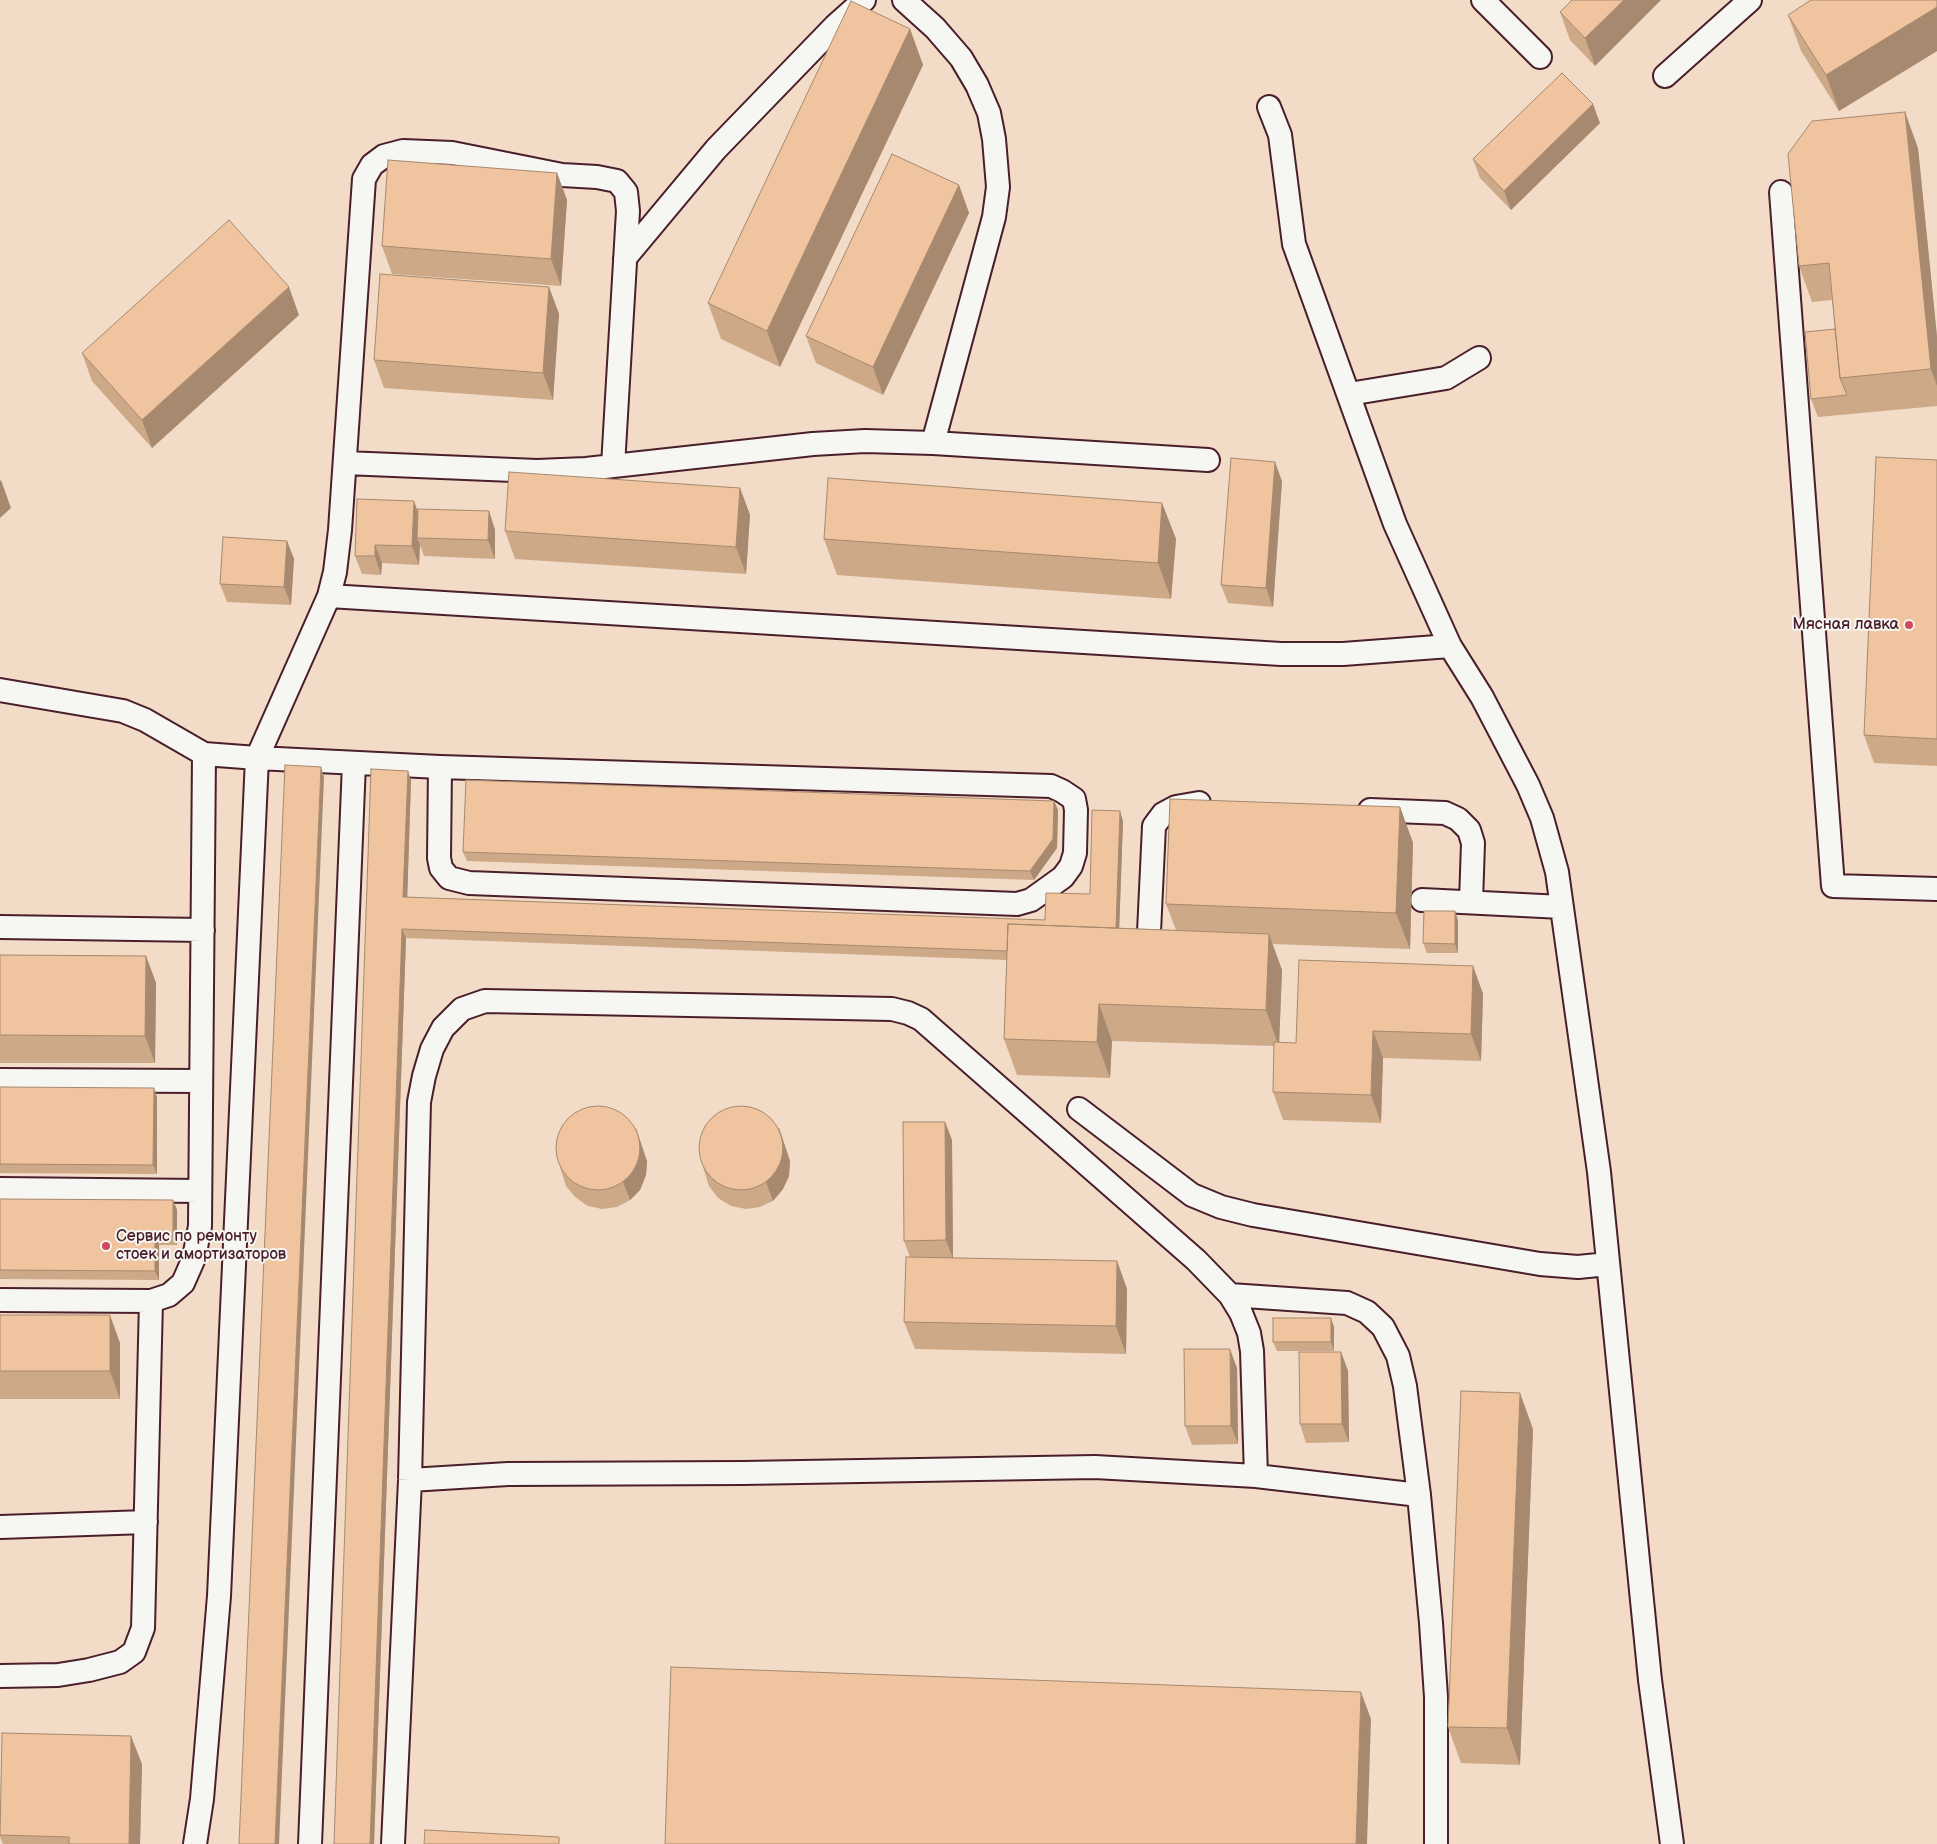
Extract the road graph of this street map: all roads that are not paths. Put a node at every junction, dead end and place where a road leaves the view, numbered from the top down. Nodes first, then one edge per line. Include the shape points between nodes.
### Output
1 (864, 0) edge
2 (904, 0) edge
3 (1483, 0) edge
4 (1750, 0) edge
5 (1540, 57) dead end
6 (1665, 76) dead end
7 (1269, 107) dead end
8 (1781, 192) dead end
9 (625, 258) junction
10 (1479, 358) dead end
11 (1350, 394) junction
12 (933, 442) junction
13 (1208, 460) dead end
14 (345, 463) junction
15 (613, 466) junction
16 (329, 596) junction
17 (1450, 646) junction
18 (0, 690) edge
19 (204, 754) junction
20 (257, 758) junction
21 (354, 763) junction
22 (440, 767) junction
23 (1222, 804) edge
24 (1348, 809) edge
25 (1937, 889) edge
26 (1422, 900) dead end
27 (1471, 902) junction
28 (1562, 907) junction
29 (0, 927) edge
30 (203, 930) junction
31 (1149, 932) edge
32 (0, 1080) edge
33 (201, 1081) junction
34 (1079, 1109) dead end
35 (0, 1189) edge
36 (200, 1191) junction
37 (1608, 1264) junction
38 (1230, 1295) junction
39 (0, 1300) edge
40 (151, 1301) junction
41 (1256, 1476) junction
42 (410, 1480) junction
43 (1419, 1495) junction
44 (146, 1522) junction
45 (0, 1527) edge
46 (0, 1676) edge
47 (195, 1844) edge
48 (310, 1844) edge
49 (393, 1844) edge
50 (1436, 1844) edge
51 (1672, 1844) edge

1 - 9 lane via 716,149
2 - 12 lane via 961,58 977,85 994,139 998,187 994,217
3 - 5 lane
4 - 6 lane
7 - 11 lane via 1280,135 1294,244
8 - 25 lane via 1833,886
9 - 14 lane via 628,211 626,192 617,181 540,171 452,153 403,151 384,156 372,165 364,179
9 - 15 lane
10 - 11 lane via 1446,378
11 - 17 lane via 1395,524
12 - 13 lane
12 - 15 lane via 813,444
14 - 15 lane via 537,471
14 - 16 lane via 336,561
16 - 17 lane via 1281,654 1343,654
16 - 20 lane
17 - 28 lane via 1482,697 1528,785 1542,818 1557,872
18 - 19 lane via 124,711
19 - 20 lane
19 - 30 lane
20 - 21 lane
20 - 47 lane via 219,1596 202,1799
21 - 22 lane
21 - 48 lane
22 - 22 lane via 1051,786 1074,800 1075,853 1072,866 1063,877 1031,900 1017,904 469,883 449,878 441,868
23 - 31 lane via 1176,806 1163,814 1154,826
24 - 27 lane via 1445,813 1458,819 1469,830 1473,843
26 - 27 lane
27 - 28 lane
28 - 37 lane via 1599,1172
29 - 30 lane
30 - 33 lane
32 - 33 lane
33 - 36 lane
34 - 37 lane via 1192,1195 1221,1207 1540,1264 1578,1267
35 - 36 lane
36 - 40 lane via 200,1226 194,1258 183,1283 169,1295
37 - 51 lane via 1650,1680
38 - 41 lane via 1249,1333 1252,1351
38 - 42 lane via 1196,1260 973,1064 921,1019 908,1013 892,1009 485,1000 462,1009 443,1028 432,1049 419,1102
38 - 43 lane via 1347,1303 1367,1312 1383,1327 1398,1356 1405,1386
39 - 40 lane
40 - 44 lane
41 - 42 lane via 1095,1467 508,1474
41 - 43 lane
42 - 49 lane
43 - 50 lane via 1436,1696
44 - 45 lane
44 - 46 lane via 143,1628 134,1652 120,1662 89,1670

